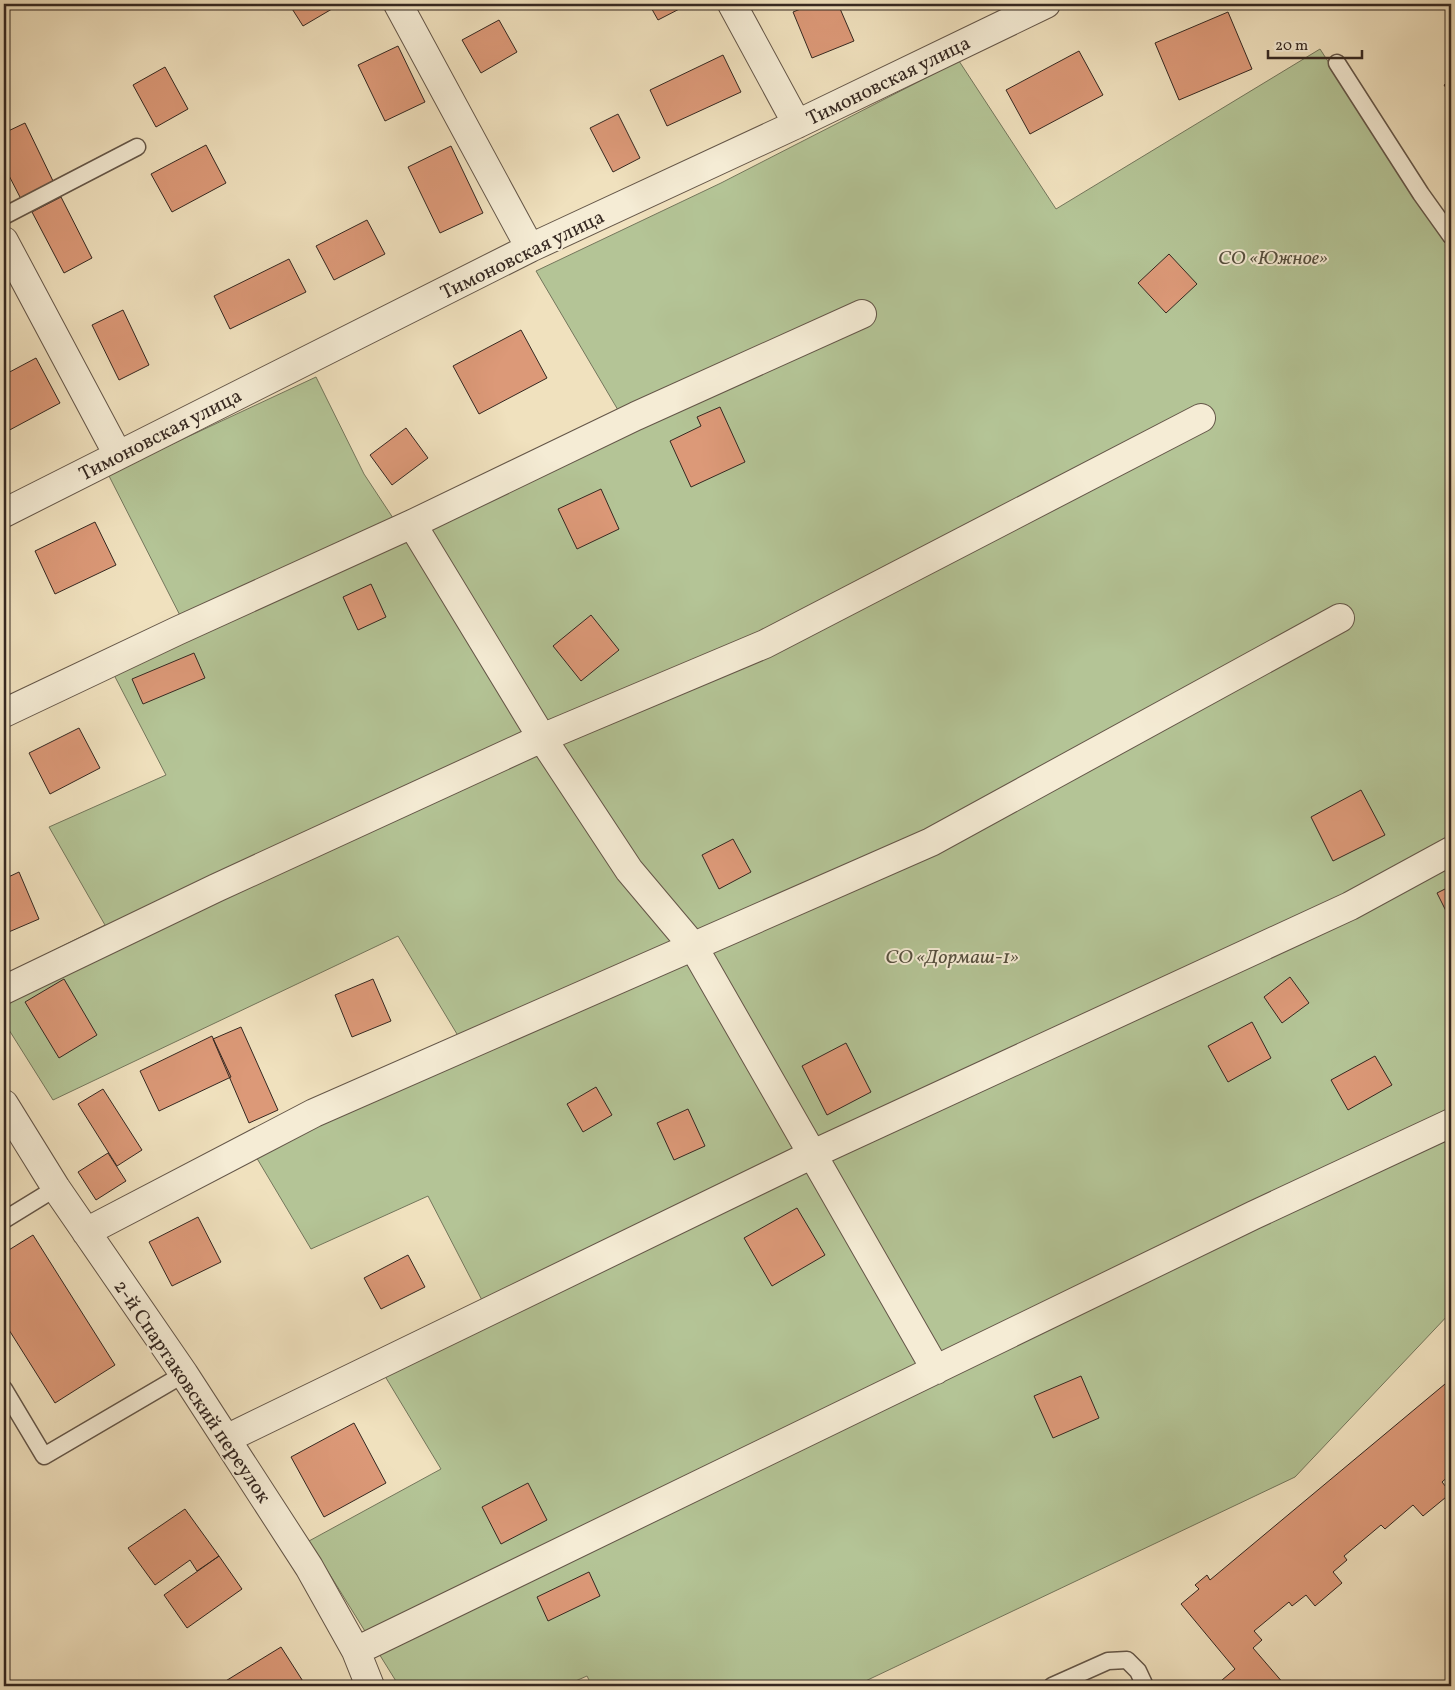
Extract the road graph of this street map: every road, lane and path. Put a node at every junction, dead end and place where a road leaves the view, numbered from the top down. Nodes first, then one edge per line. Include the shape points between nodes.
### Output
1 (398, 4) edge
2 (732, 4) edge
3 (1046, 4) edge
4 (1337, 63) dead end
5 (796, 124) junction
6 (137, 147) dead end
7 (4, 216) edge
8 (1451, 236) edge
9 (4, 241) edge
10 (530, 248) junction
11 (862, 314) dead end
12 (1200, 418) dead end
13 (118, 455) junction
14 (4, 513) edge
15 (412, 524) junction
16 (1340, 618) dead end
17 (4, 713) edge
18 (542, 738) junction
19 (1451, 852) edge
20 (692, 946) junction
21 (4, 990) edge
22 (4, 1104) edge
23 (1451, 1123) edge
24 (813, 1154) junction
25 (56, 1188) junction
26 (4, 1220) edge
27 (86, 1232) junction
28 (936, 1370) junction
29 (184, 1374) junction
30 (4, 1389) edge
31 (226, 1439) junction
32 (356, 1651) junction
33 (370, 1686) edge
34 (1052, 1686) edge
35 (1146, 1686) edge

1 - 10 street
2 - 5 street
3 - 5 street, Тимоновская улица
4 - 8 lane
5 - 10 street, Тимоновская улица
6 - 7 lane
9 - 13 street
10 - 13 street, Тимоновская улица
11 - 15 street via 636,416
12 - 18 street via 765,644
13 - 14 street, Тимоновская улица
15 - 17 street
15 - 18 street
16 - 20 street via 931,842
18 - 20 street via 629,870
18 - 21 street
19 - 24 street via 1350,906
20 - 24 street
20 - 27 street via 314,1113
22 - 25 street, 2-й Спартаковский переулок
23 - 28 street
24 - 28 street
24 - 31 street
25 - 26 lane
25 - 27 street, 2-й Спартаковский переулок
27 - 29 street, 2-й Спартаковский переулок
28 - 32 street
29 - 30 lane via 44,1456
29 - 31 street, 2-й Спартаковский переулок
31 - 32 street, 2-й Спартаковский переулок via 309,1567
32 - 33 street, 2-й Спартаковский переулок
34 - 35 lane via 1108,1662 1127,1660

